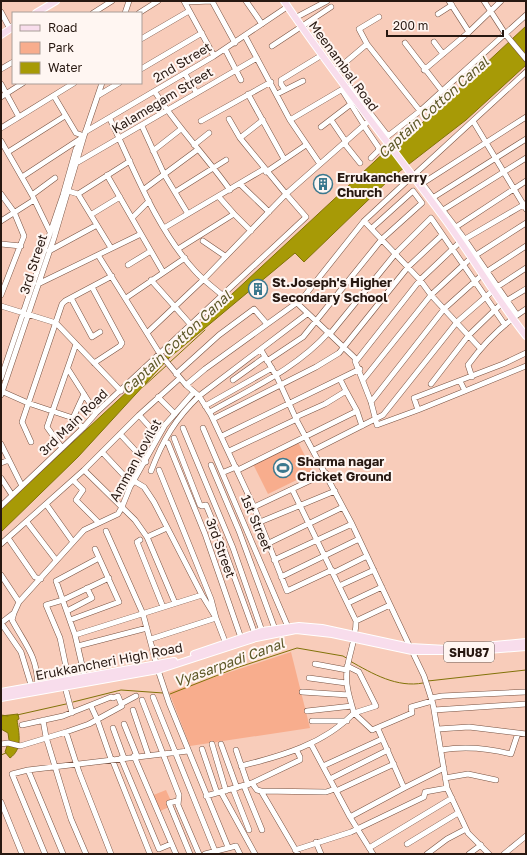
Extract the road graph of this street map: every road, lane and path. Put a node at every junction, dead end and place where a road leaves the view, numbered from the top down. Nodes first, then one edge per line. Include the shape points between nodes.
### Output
1 (56, 1) edge
2 (112, 1) edge
3 (129, 1) edge
4 (158, 1) edge
5 (212, 1) edge
6 (246, 1) edge
7 (284, 1) edge
8 (327, 1) edge
9 (484, 1) edge
10 (501, 1) edge
11 (185, 2) edge
12 (450, 3) edge
13 (287, 7) junction
14 (331, 7) dead end
15 (189, 11) junction
16 (1, 12) edge
17 (40, 12) edge
18 (95, 12) edge
19 (125, 12) edge
20 (141, 12) edge
21 (490, 12) junction
22 (438, 14) dead end
23 (526, 15) edge
24 (378, 17) dead end
25 (295, 18) junction
26 (262, 24) junction
27 (302, 27) junction
28 (12, 28) edge
29 (469, 32) junction
30 (202, 33) junction
31 (1, 35) edge
32 (506, 35) junction
33 (245, 36) junction
34 (142, 38) edge
35 (405, 42) dead end
36 (434, 42) dead end
37 (235, 43) junction
38 (367, 44) junction
39 (272, 46) dead end
40 (225, 49) junction
41 (443, 54) junction
42 (322, 55) junction
43 (214, 56) junction
44 (257, 58) junction
45 (526, 59) edge
46 (12, 63) edge
47 (1, 69) edge
48 (142, 69) edge
49 (235, 69) junction
50 (424, 70) junction
51 (334, 72) junction
52 (526, 72) edge
53 (185, 74) junction
54 (241, 80) dead end
55 (271, 82) junction
56 (303, 82) dead end
57 (1, 84) edge
58 (21, 84) edge
59 (72, 84) edge
60 (102, 84) edge
61 (116, 84) edge
62 (344, 89) junction
63 (285, 90) junction
64 (442, 91) junction
65 (154, 92) junction
66 (196, 92) junction
67 (6, 94) junction
68 (248, 94) junction
69 (277, 94) junction
70 (99, 95) junction
71 (54, 96) junction
72 (1, 97) edge
73 (351, 104) junction
74 (167, 111) junction
75 (420, 111) junction
76 (65, 116) junction
77 (19, 117) junction
78 (526, 117) edge
79 (110, 119) junction
80 (229, 119) dead end
81 (201, 120) dead end
82 (263, 120) junction
83 (290, 120) junction
84 (331, 120) junction
85 (370, 120) junction
86 (473, 122) junction
87 (364, 125) junction
88 (142, 126) junction
89 (321, 126) dead end
90 (1, 128) edge
91 (181, 129) junction
92 (209, 133) dead end
93 (84, 136) junction
94 (119, 138) junction
95 (240, 138) junction
96 (526, 139) edge
97 (1, 141) edge
98 (345, 142) junction
99 (484, 143) junction
100 (306, 145) junction
101 (195, 148) junction
102 (153, 151) junction
103 (8, 152) junction
104 (371, 158) dead end
105 (526, 158) edge
106 (284, 159) junction
107 (495, 159) junction
108 (226, 160) dead end
109 (130, 161) junction
110 (78, 162) junction
111 (360, 163) dead end
112 (320, 164) junction
113 (214, 168) junction
114 (265, 170) junction
115 (503, 172) junction
116 (107, 174) junction
117 (164, 174) junction
118 (22, 177) junction
119 (55, 178) dead end
120 (407, 181) dead end
121 (526, 181) edge
122 (424, 183) junction
123 (240, 184) junction
124 (513, 189) junction
125 (143, 190) junction
126 (230, 190) junction
127 (68, 191) junction
128 (175, 192) junction
129 (1, 194) edge
130 (78, 194) junction
131 (286, 194) junction
132 (32, 195) junction
133 (219, 196) junction
134 (120, 197) junction
135 (434, 197) junction
136 (34, 200) junction
137 (149, 201) junction
138 (525, 206) edge
139 (443, 210) junction
140 (14, 212) junction
141 (269, 212) junction
142 (92, 214) junction
143 (188, 214) junction
144 (234, 214) junction
145 (132, 218) junction
146 (1, 221) edge
147 (364, 221) junction
148 (526, 223) edge
149 (97, 225) junction
150 (456, 227) junction
151 (164, 228) junction
152 (372, 228) junction
153 (251, 231) junction
154 (50, 232) junction
155 (141, 234) junction
156 (442, 236) junction
157 (461, 238) junction
158 (382, 239) junction
159 (203, 241) dead end
160 (1, 244) edge
161 (21, 246) junction
162 (526, 246) edge
163 (111, 248) junction
164 (178, 248) junction
165 (454, 249) junction
166 (49, 251) junction
167 (151, 251) junction
168 (396, 253) junction
169 (98, 255) junction
170 (225, 256) junction
171 (474, 256) junction
172 (185, 258) junction
173 (128, 265) dead end
174 (463, 266) junction
175 (408, 267) junction
176 (526, 268) edge
177 (163, 272) junction
178 (485, 273) junction
179 (112, 276) junction
180 (204, 279) junction
181 (151, 280) junction
182 (420, 280) junction
183 (474, 282) junction
184 (38, 284) junction
185 (92, 287) junction
186 (495, 288) junction
187 (526, 289) edge
188 (1, 294) edge
189 (222, 295) junction
190 (431, 295) junction
191 (484, 297) junction
192 (71, 298) junction
193 (126, 298) junction
194 (300, 301) junction
195 (504, 302) junction
196 (1, 306) edge
197 (175, 308) junction
198 (444, 309) junction
199 (526, 310) edge
200 (494, 311) junction
201 (305, 312) junction
202 (26, 314) junction
203 (515, 317) junction
204 (317, 321) junction
205 (457, 322) junction
206 (56, 323) junction
207 (268, 324) junction
208 (191, 325) junction
209 (505, 325) junction
210 (100, 332) dead end
211 (148, 332) junction
212 (330, 333) junction
213 (468, 336) junction
214 (526, 336) edge
215 (76, 344) junction
216 (344, 347) junction
217 (480, 348) junction
218 (261, 350) junction
219 (526, 353) edge
220 (161, 356) junction
221 (266, 359) junction
222 (357, 360) junction
223 (94, 363) junction
224 (526, 366) edge
225 (272, 368) junction
226 (68, 369) junction
227 (360, 369) junction
228 (176, 374) junction
229 (276, 375) junction
230 (472, 377) junction
231 (1, 378) edge
232 (180, 378) junction
233 (340, 379) junction
234 (233, 380) dead end
235 (363, 380) junction
236 (460, 381) junction
237 (280, 384) junction
238 (431, 384) dead end
239 (186, 386) junction
240 (121, 391) junction
241 (346, 391) junction
242 (465, 391) junction
243 (1, 392) edge
244 (194, 392) junction
245 (84, 394) junction
246 (199, 396) junction
247 (158, 397) junction
248 (371, 402) junction
249 (28, 403) junction
250 (289, 403) junction
251 (205, 406) junction
252 (418, 410) junction
253 (356, 411) junction
254 (53, 412) junction
255 (210, 412) junction
256 (96, 413) junction
257 (175, 414) junction
258 (139, 415) junction
259 (73, 418) junction
260 (213, 418) junction
261 (296, 418) junction
262 (374, 419) junction
263 (362, 426) junction
264 (83, 428) junction
265 (183, 428) dead end
266 (203, 428) dead end
267 (120, 434) junction
268 (158, 436) junction
269 (222, 436) junction
270 (306, 436) junction
271 (174, 438) dead end
272 (31, 442) dead end
273 (168, 443) dead end
274 (1, 444) edge
275 (62, 448) junction
276 (314, 450) junction
277 (229, 451) junction
278 (102, 452) junction
279 (9, 460) junction
280 (146, 462) junction
281 (1, 464) edge
282 (211, 465) dead end
283 (237, 468) junction
284 (84, 470) junction
285 (159, 470) dead end
286 (151, 471) dead end
287 (224, 472) junction
288 (326, 473) junction
289 (1, 478) edge
290 (73, 480) junction
291 (133, 482) junction
292 (22, 486) junction
293 (292, 489) junction
294 (335, 491) junction
295 (12, 495) junction
296 (46, 504) junction
297 (1, 506) edge
298 (300, 506) junction
299 (122, 507) junction
300 (254, 507) junction
301 (343, 507) junction
302 (27, 522) junction
303 (98, 522) junction
304 (260, 522) junction
305 (308, 524) junction
306 (352, 524) junction
307 (167, 528) junction
308 (106, 531) dead end
309 (147, 536) junction
310 (8, 538) junction
311 (359, 539) junction
312 (140, 540) dead end
313 (317, 541) junction
314 (73, 542) junction
315 (268, 543) junction
316 (1, 544) edge
317 (95, 549) dead end
318 (325, 556) junction
319 (367, 556) junction
320 (99, 558) junction
321 (56, 560) junction
322 (274, 560) junction
323 (374, 570) junction
324 (332, 571) junction
325 (1, 575) edge
326 (109, 578) junction
327 (281, 578) junction
328 (41, 579) junction
329 (340, 586) junction
330 (382, 587) junction
331 (87, 588) junction
332 (202, 595) junction
333 (63, 600) junction
334 (20, 602) junction
335 (175, 603) junction
336 (348, 603) junction
337 (390, 605) junction
338 (163, 607) junction
339 (67, 611) junction
340 (14, 613) junction
341 (143, 613) junction
342 (216, 618) junction
343 (2, 620) edge
344 (70, 620) junction
345 (356, 621) junction
346 (288, 627) junction
347 (147, 628) junction
348 (275, 629) junction
349 (262, 632) junction
350 (255, 634) junction
351 (75, 635) junction
352 (356, 637) junction
353 (241, 638) junction
354 (151, 639) junction
355 (526, 642) edge
356 (226, 644) junction
357 (78, 646) junction
358 (526, 647) edge
359 (411, 649) junction
360 (315, 664) dead end
361 (348, 664) junction
362 (158, 667) junction
363 (84, 678) junction
364 (309, 678) dead end
365 (66, 683) junction
366 (346, 683) junction
367 (35, 687) junction
368 (1, 692) edge
369 (302, 692) dead end
370 (526, 692) edge
371 (349, 695) junction
372 (136, 696) dead end
373 (153, 697) dead end
374 (1, 698) edge
375 (142, 700) dead end
376 (431, 700) junction
377 (121, 704) junction
378 (526, 704) edge
379 (91, 706) junction
380 (352, 706) junction
381 (133, 710) dead end
382 (434, 710) junction
383 (307, 711) dead end
384 (72, 713) junction
385 (354, 713) junction
386 (97, 719) junction
387 (43, 720) junction
388 (312, 721) dead end
389 (347, 721) junction
390 (124, 724) dead end
391 (22, 725) dead end
392 (113, 728) dead end
393 (378, 729) junction
394 (438, 729) junction
395 (66, 732) junction
396 (518, 733) junction
397 (526, 734) edge
398 (46, 736) junction
399 (382, 739) junction
400 (1, 744) edge
401 (212, 744) dead end
402 (222, 744) dead end
403 (310, 744) junction
404 (202, 749) dead end
405 (236, 750) dead end
406 (388, 750) junction
407 (441, 750) junction
408 (188, 751) junction
409 (297, 751) junction
410 (174, 752) junction
411 (164, 753) junction
412 (148, 754) junction
413 (136, 756) junction
414 (122, 758) junction
415 (112, 759) junction
416 (76, 764) junction
417 (394, 764) junction
418 (242, 766) junction
419 (323, 766) junction
420 (56, 767) junction
421 (444, 768) junction
422 (28, 770) junction
423 (446, 778) junction
424 (330, 779) junction
425 (496, 780) dead end
426 (248, 785) junction
427 (404, 788) junction
428 (447, 788) junction
429 (235, 789) junction
430 (336, 790) junction
431 (261, 791) junction
432 (222, 792) junction
433 (206, 796) junction
434 (452, 798) junction
435 (177, 801) junction
436 (1, 802) edge
437 (458, 813) junction
438 (350, 818) junction
439 (359, 828) junction
440 (466, 829) junction
441 (250, 830) dead end
442 (262, 830) dead end
443 (526, 836) edge
444 (316, 842) junction
445 (171, 844) junction
446 (407, 844) dead end
447 (481, 845) junction
448 (228, 847) junction
449 (369, 848) junction
450 (215, 851) junction
451 (296, 852) edge
452 (22, 854) edge
453 (45, 854) edge
454 (63, 854) edge
455 (86, 854) edge
456 (111, 854) edge
457 (150, 854) edge
458 (176, 854) edge
459 (190, 854) edge
460 (199, 854) edge
461 (205, 854) edge
462 (240, 854) edge
463 (255, 854) edge
464 (321, 854) edge
465 (373, 854) edge
466 (427, 854) edge
467 (469, 854) edge
468 (489, 854) edge
469 (504, 854) edge

1 - 17 main road
2 - 18 street
3 - 19 street
4 - 20 street
5 - 11 street
5 - 37 street
6 - 26 street
7 - 13 main road, Meenambal Road
8 - 25 street
9 - 21 street
10 - 21 street
11 - 15 street
12 - 22 street
12 - 29 street
13 - 25 main road, Meenambal Road
13 - 26 street, 2nd Street
14 - 27 street
15 - 30 street
15 - 34 street
16 - 28 street
21 - 29 street
21 - 32 street
23 - 32 street
24 - 38 street via 360,29
25 - 27 main road, Meenambal Road
26 - 33 street, 2nd Street
27 - 39 street
27 - 42 main road, Meenambal Road
28 - 31 main road
29 - 41 street
30 - 43 street
30 - 48 street
32 - 45 street
32 - 64 street
33 - 37 street, 2nd Street
33 - 44 street
35 - 50 street
36 - 41 street
37 - 40 street, 2nd Street
38 - 51 street
38 - 75 street
40 - 43 street, 2nd Street
40 - 49 street
41 - 50 street
42 - 51 main road, Meenambal Road
42 - 63 street via 281,80
43 - 53 street, 2nd Street
44 - 49 street, Kalamegam Street
44 - 55 street
46 - 47 street
49 - 54 street
49 - 66 street, Kalamegam Street
50 - 64 street
51 - 62 main road, Meenambal Road
52 - 86 street
53 - 65 street, 2nd Street
53 - 66 street
55 - 68 street
55 - 69 street
56 - 63 street
57 - 67 street
58 - 67 street
59 - 71 street
60 - 70 street, 3rd Street
61 - 70 street
62 - 73 street
62 - 75 street via 352,88 388,136
62 - 83 street
62 - 85 main road, Meenambal Road
63 - 69 street
64 - 75 street
65 - 74 street
65 - 79 street, 2nd Street
66 - 74 street, Kalamegam Street
67 - 72 street
67 - 77 street
68 - 81 street
68 - 82 street
69 - 83 street
70 - 93 street, 3rd Street
71 - 76 street
71 - 77 street
73 - 84 street
73 - 87 street
74 - 88 street, Kalamegam Street
74 - 91 street
76 - 93 street via 76,133
76 - 103 street
77 - 90 street
78 - 99 street
79 - 93 street, 2nd Street
79 - 94 street
80 - 95 street
82 - 95 street
82 - 106 street
83 - 100 street
84 - 89 street
84 - 98 street
85 - 87 street
85 - 157 main road, Meenambal Road
86 - 99 street
86 - 122 street via 415,174
87 - 98 street
87 - 104 street via 379,148
88 - 94 street, Kalamegam Street
88 - 102 street
91 - 101 street
91 - 102 street
92 - 101 street
93 - 110 street, 3rd Street
93 - 118 street, 2nd Street
93 - 154 street, 3rd Street via 76,149
94 - 109 street
94 - 110 street, Kalamegam Street
95 - 114 street
96 - 107 street
97 - 103 street
98 - 111 street
98 - 112 street
99 - 107 street
99 - 122 street
100 - 106 street
100 - 112 street
101 - 113 street
101 - 117 street
102 - 117 street
103 - 118 street
105 - 115 street
106 - 114 street
107 - 115 street
107 - 135 street
108 - 113 street
109 - 116 street
109 - 125 street
110 - 127 street, 3rd Street
112 - 131 street
113 - 126 street
113 - 128 street
114 - 123 street
114 - 131 street
115 - 124 street
115 - 139 street
116 - 130 street
116 - 134 street
117 - 125 street
117 - 128 street
118 - 132 street
119 - 132 street
120 - 147 street
121 - 124 street
122 - 135 street
123 - 126 street
123 - 141 street
124 - 138 street
124 - 150 street
125 - 137 street
126 - 133 street
127 - 130 street
127 - 166 street, 3rd Street
128 - 143 street
129 - 140 street
130 - 142 street
131 - 141 street
131 - 189 street, 3rd Main Road via 306,217
132 - 136 street
133 - 143 street
133 - 144 street
134 - 142 street
134 - 145 street
135 - 139 street
136 - 140 street
136 - 154 street
137 - 145 street
137 - 151 street
138 - 157 street
139 - 150 street
140 - 146 street
140 - 161 street via 24,233
141 - 153 street
142 - 149 street
143 - 151 street
144 - 153 street
144 - 164 street
145 - 155 street
147 - 152 street
147 - 194 street
148 - 171 street
149 - 163 street
149 - 166 street
150 - 157 street
151 - 164 street
152 - 158 street
152 - 158 street via 413,190 422,203
153 - 170 street
154 - 202 street, 3rd Street
155 - 163 street
155 - 167 street
156 - 165 street
156 - 168 street via 431,218
156 - 175 street
157 - 165 street
157 - 171 main road, Meenambal Road
158 - 168 street
158 - 204 street
159 - 170 street
160 - 161 street
161 - 188 street
162 - 178 street
163 - 169 street
164 - 172 street
165 - 174 street
165 - 182 street
166 - 184 street, 3rd Street
167 - 173 street
167 - 177 street
168 - 175 street
168 - 212 street
169 - 179 street
169 - 184 street
170 - 180 street
171 - 174 street
171 - 178 main road, Meenambal Road
172 - 177 street
172 - 180 street
174 - 183 street
174 - 190 street
175 - 182 street
175 - 216 street
176 - 186 street
177 - 181 street
178 - 183 street
178 - 186 main road, Meenambal Road
179 - 185 street
179 - 193 street
180 - 189 street
180 - 197 street
181 - 193 street
181 - 197 street
182 - 190 street
182 - 222 street
183 - 191 street
183 - 198 street
184 - 202 street, 3rd Street
185 - 192 street
185 - 223 street via 122,343
186 - 191 street
186 - 195 main road, Meenambal Road
187 - 195 street
189 - 208 street, 3rd Main Road
190 - 198 street
190 - 235 street
191 - 200 street
191 - 205 street
192 - 206 street via 62,304
192 - 210 street via 92,337
193 - 211 street
194 - 201 street
194 - 207 street
195 - 200 street
195 - 203 main road, Meenambal Road
196 - 202 street
197 - 208 street
197 - 211 street
198 - 205 street
198 - 248 street
199 - 203 street
200 - 209 street
200 - 213 street
201 - 204 street
201 - 218 street
202 - 206 street
202 - 231 street, 3rd Street
202 - 243 street, 3rd Street
203 - 209 street
203 - 214 main road, Meenambal Road
204 - 212 street
204 - 221 street via 295,344
205 - 213 street
205 - 262 street via 382,415
206 - 215 street
206 - 249 street
207 - 228 street via 254,310 219,335
207 - 239 street via 205,368
208 - 220 street, 3rd Main Road
209 - 217 street
211 - 220 street
212 - 216 street
212 - 229 street via 306,355
213 - 217 street
213 - 238 street
215 - 223 street
215 - 226 street
216 - 222 street
216 - 237 street via 329,360
217 - 230 street via 468,365
218 - 221 street
218 - 246 street
219 - 230 street
220 - 228 street
220 - 240 street, 3rd Main Road
221 - 225 street
221 - 234 street
222 - 227 street via 355,361
223 - 240 street
224 - 242 street
225 - 229 street
225 - 251 street
226 - 245 street
226 - 254 street
227 - 233 street
227 - 235 street
228 - 232 street
229 - 237 street
229 - 255 street
230 - 236 street
232 - 239 street
232 - 247 street
233 - 241 street
233 - 250 street
235 - 248 street
236 - 242 street
236 - 252 street via 414,398
237 - 250 street
237 - 260 street
239 - 244 street
240 - 256 street, 3rd Main Road
241 - 253 street
241 - 261 street
242 - 252 street
243 - 249 street
244 - 246 street
244 - 257 street, Amman kovilst
245 - 256 street
245 - 259 street
246 - 251 street
246 - 286 street via 172,427
247 - 257 street
247 - 258 street
248 - 262 street
249 - 254 street
249 - 272 street via 22,423
250 - 261 street
250 - 269 street
251 - 255 street
252 - 262 street via 383,424 377,425
253 - 263 street
253 - 270 street
254 - 259 street
254 - 275 street via 47,427
255 - 260 street
256 - 264 street, 3rd Main Road
257 - 268 street, Amman kovilst
258 - 267 street
258 - 268 street
259 - 264 street
260 - 269 street
261 - 270 street
261 - 277 street
262 - 263 street
263 - 276 street
264 - 275 street, 3rd Main Road
265 - 349 street via 233,548
266 - 287 street, 1st Street
267 - 278 street
267 - 280 street
268 - 280 street, Amman kovilst
269 - 277 street
270 - 276 street
270 - 283 street
271 - 350 street via 200,504 206,505 215,524
273 - 353 street, 3rd Street via 205,534
274 - 279 street
275 - 292 street, 3rd Main Road
276 - 288 street
277 - 283 street
278 - 284 street
278 - 291 street
279 - 281 street
279 - 292 street
280 - 291 street, Amman kovilst
282 - 348 street via 242,538
283 - 287 street
283 - 300 street
284 - 290 street
284 - 299 street
285 - 342 street
287 - 346 street, 1st Street
288 - 293 street
288 - 294 street
289 - 295 street
290 - 296 street
290 - 303 street via 82,490 76,500
291 - 299 street, Amman kovilst
291 - 307 street via 144,487
292 - 295 street, 3rd Main Road
293 - 298 street
293 - 300 street
294 - 298 street
294 - 301 street
295 - 297 street, 3rd Main Road
296 - 302 street
296 - 314 street
298 - 304 street
298 - 305 street
299 - 303 street, Amman kovilst via 115,516
299 - 309 street via 136,520
300 - 304 street
301 - 305 street
301 - 306 street
302 - 310 street
302 - 321 street
303 - 314 street, Amman kovilst via 84,530
304 - 315 street
305 - 313 street
305 - 315 street
306 - 311 street
306 - 313 street
307 - 309 street
307 - 332 street
308 - 341 street
309 - 335 street
310 - 316 street
310 - 328 street via 35,577
311 - 318 street
311 - 319 street
312 - 338 street via 137,542
313 - 318 street
313 - 322 street
314 - 321 street, Amman kovilst
315 - 322 street
317 - 320 street
318 - 324 street
318 - 327 street
319 - 323 street
319 - 324 street
320 - 326 street
320 - 333 street via 56,582
321 - 328 street, Amman kovilst
322 - 327 street
323 - 329 street
323 - 330 street
324 - 327 street via 287,591
324 - 329 street
325 - 334 street
326 - 331 street
326 - 344 street via 118,602
328 - 334 street, Amman kovilst
329 - 336 street
330 - 336 street
330 - 337 street
331 - 333 street
331 - 339 street via 92,598
332 - 335 street
332 - 342 street
333 - 339 street
333 - 365 street via 46,605 60,638
334 - 340 street, Amman kovilst
335 - 338 street
336 - 345 street
337 - 345 street
337 - 359 street
338 - 341 street
339 - 344 street
340 - 343 street
340 - 367 street via 12,620 36,664
341 - 347 street
341 - 351 street
342 - 354 street
342 - 356 street
343 - 367 street via 25,661
344 - 351 street
345 - 352 street
346 - 348 main road, Erukkancheri High Road / SHU87
346 - 352 main road, Erukkancheri High Road / SHU87 via 307,626
347 - 354 street
347 - 357 street
348 - 349 main road, Erukkancheri High Road / SHU87
349 - 350 main road, Erukkancheri High Road / SHU87
350 - 353 main road, Erukkancheri High Road / SHU87
351 - 357 street
352 - 359 main road, Erukkancheri High Road / SHU87
352 - 361 street
352 - 362 main road, SHU87 via 296,630 256,638
353 - 356 main road, Erukkancheri High Road / SHU87
354 - 362 street
355 - 359 main road, Erukkancheri High Road / SHU87 via 445,649
356 - 362 main road, Erukkancheri High Road / SHU87
357 - 363 street
358 - 359 main road, SHU87 via 470,652
359 - 376 street
360 - 361 street
361 - 366 street
361 - 385 street via 359,672 376,706
362 - 363 main road, Erukkancheri High Road / SHU87
362 - 365 main road, SHU87
362 - 408 street
363 - 365 main road, Erukkancheri High Road / SHU87
364 - 366 street
365 - 367 main road, Erukkancheri High Road / SHU87
365 - 374 main road, SHU87
365 - 384 street
366 - 371 street
367 - 368 main road, Erukkancheri High Road / SHU87
369 - 371 street
370 - 376 street via 447,695
371 - 380 street
372 - 377 street
373 - 410 street
375 - 411 street
376 - 382 street
376 - 393 street via 411,707 412,713
377 - 379 street via 118,696 94,702
377 - 386 street via 122,706
378 - 382 street
379 - 384 street
379 - 386 street
380 - 383 street
380 - 385 street
381 - 412 street
382 - 394 street
384 - 387 street
385 - 389 street
385 - 393 street via 372,730
386 - 395 street
386 - 415 street
387 - 391 street
387 - 398 street
388 - 389 street
389 - 403 street
390 - 413 street
392 - 414 street
393 - 399 street
394 - 396 street via 469,727
394 - 407 street
395 - 398 street
395 - 416 street
396 - 397 street
396 - 407 street via 511,754 474,747
398 - 400 street via 20,746
398 - 420 street
399 - 406 street
399 - 419 street
401 - 432 street
402 - 429 street
403 - 409 street
403 - 419 street
404 - 432 street
405 - 418 street
406 - 417 street
406 - 424 street
407 - 421 street
408 - 410 street
408 - 433 street
409 - 418 street
409 - 426 street via 300,760
410 - 411 street
410 - 450 street
411 - 412 street
411 - 435 street via 179,795
412 - 413 street
413 - 414 street
413 - 445 street
414 - 415 street
414 - 445 street via 159,849
415 - 416 street
415 - 457 street
416 - 420 street
416 - 456 street
417 - 427 street
417 - 430 street
418 - 426 street
419 - 424 street
420 - 422 street
420 - 455 street via 71,819
421 - 423 street
421 - 427 street
422 - 453 street via 12,774
422 - 454 street
423 - 425 street via 468,774
423 - 428 street
424 - 430 street
426 - 429 street
426 - 431 street
426 - 442 street
427 - 438 street
428 - 434 street
428 - 439 street via 425,792 424,797
429 - 432 street
429 - 441 street
430 - 431 street
430 - 438 street
431 - 451 street
432 - 433 street
432 - 463 street
433 - 448 street
434 - 437 street
434 - 449 street
435 - 459 street via 169,803
435 - 460 street
436 - 452 street
437 - 440 street
437 - 446 street
438 - 439 street
439 - 444 street
439 - 449 street
440 - 447 street
440 - 466 street
443 - 469 street
444 - 451 street
444 - 464 street
445 - 458 street
447 - 467 street
447 - 468 street
448 - 450 street
448 - 462 street via 236,846
449 - 465 street
450 - 461 street

